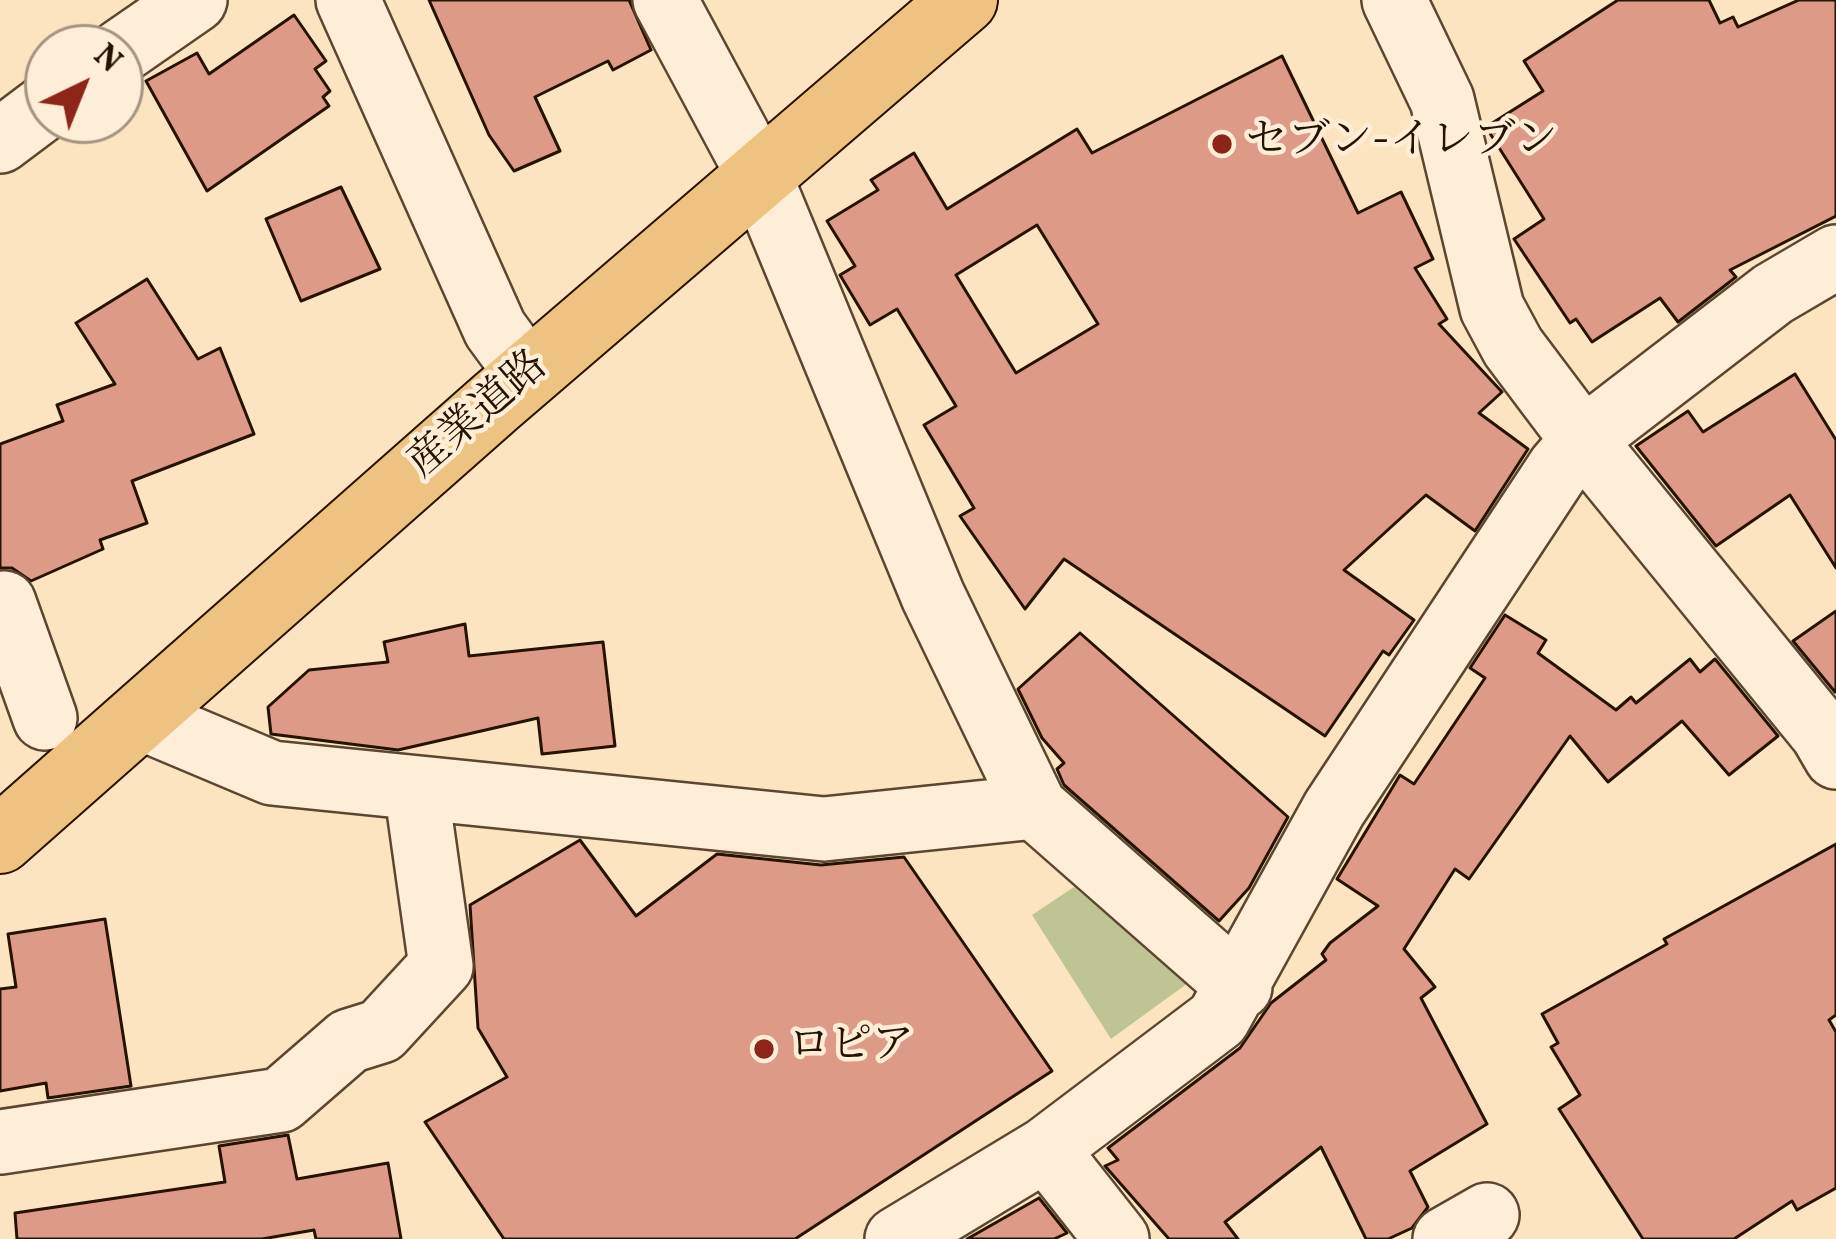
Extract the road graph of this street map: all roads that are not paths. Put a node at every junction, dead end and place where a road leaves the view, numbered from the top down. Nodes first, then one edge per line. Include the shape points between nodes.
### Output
1 (195, 0) edge
2 (348, 0) edge
3 (664, 0) edge
4 (964, 0) edge
5 (1394, 0) edge
6 (144, 35) edge
7 (761, 179) junction
8 (1836, 257) edge
9 (528, 374) junction
10 (1582, 440) junction
11 (4, 603) dead end
12 (71, 725) edge
13 (1836, 757) edge
14 (416, 788) junction
15 (1035, 807) junction
16 (0, 840) edge
17 (1240, 988) junction
18 (0, 1142) edge
19 (1046, 1149) junction
20 (897, 1239) edge
21 (1118, 1239) edge

1 - 6 street
2 - 9 street via 495,329
3 - 7 street
4 - 7 main road, 産業道路
5 - 10 street via 1442,100 1492,308
7 - 9 main road, 産業道路
7 - 15 street via 933,596
8 - 10 street via 1755,307
9 - 12 main road, 産業道路
10 - 13 street
10 - 17 street via 1334,809
11 - 12 street
12 - 14 street via 272,772
12 - 16 main road, 産業道路
14 - 15 street via 824,830
14 - 18 street via 441,966 381,1030 349,1041 281,1100
15 - 17 street
17 - 19 street via 1218,1019
19 - 20 street
19 - 21 street

